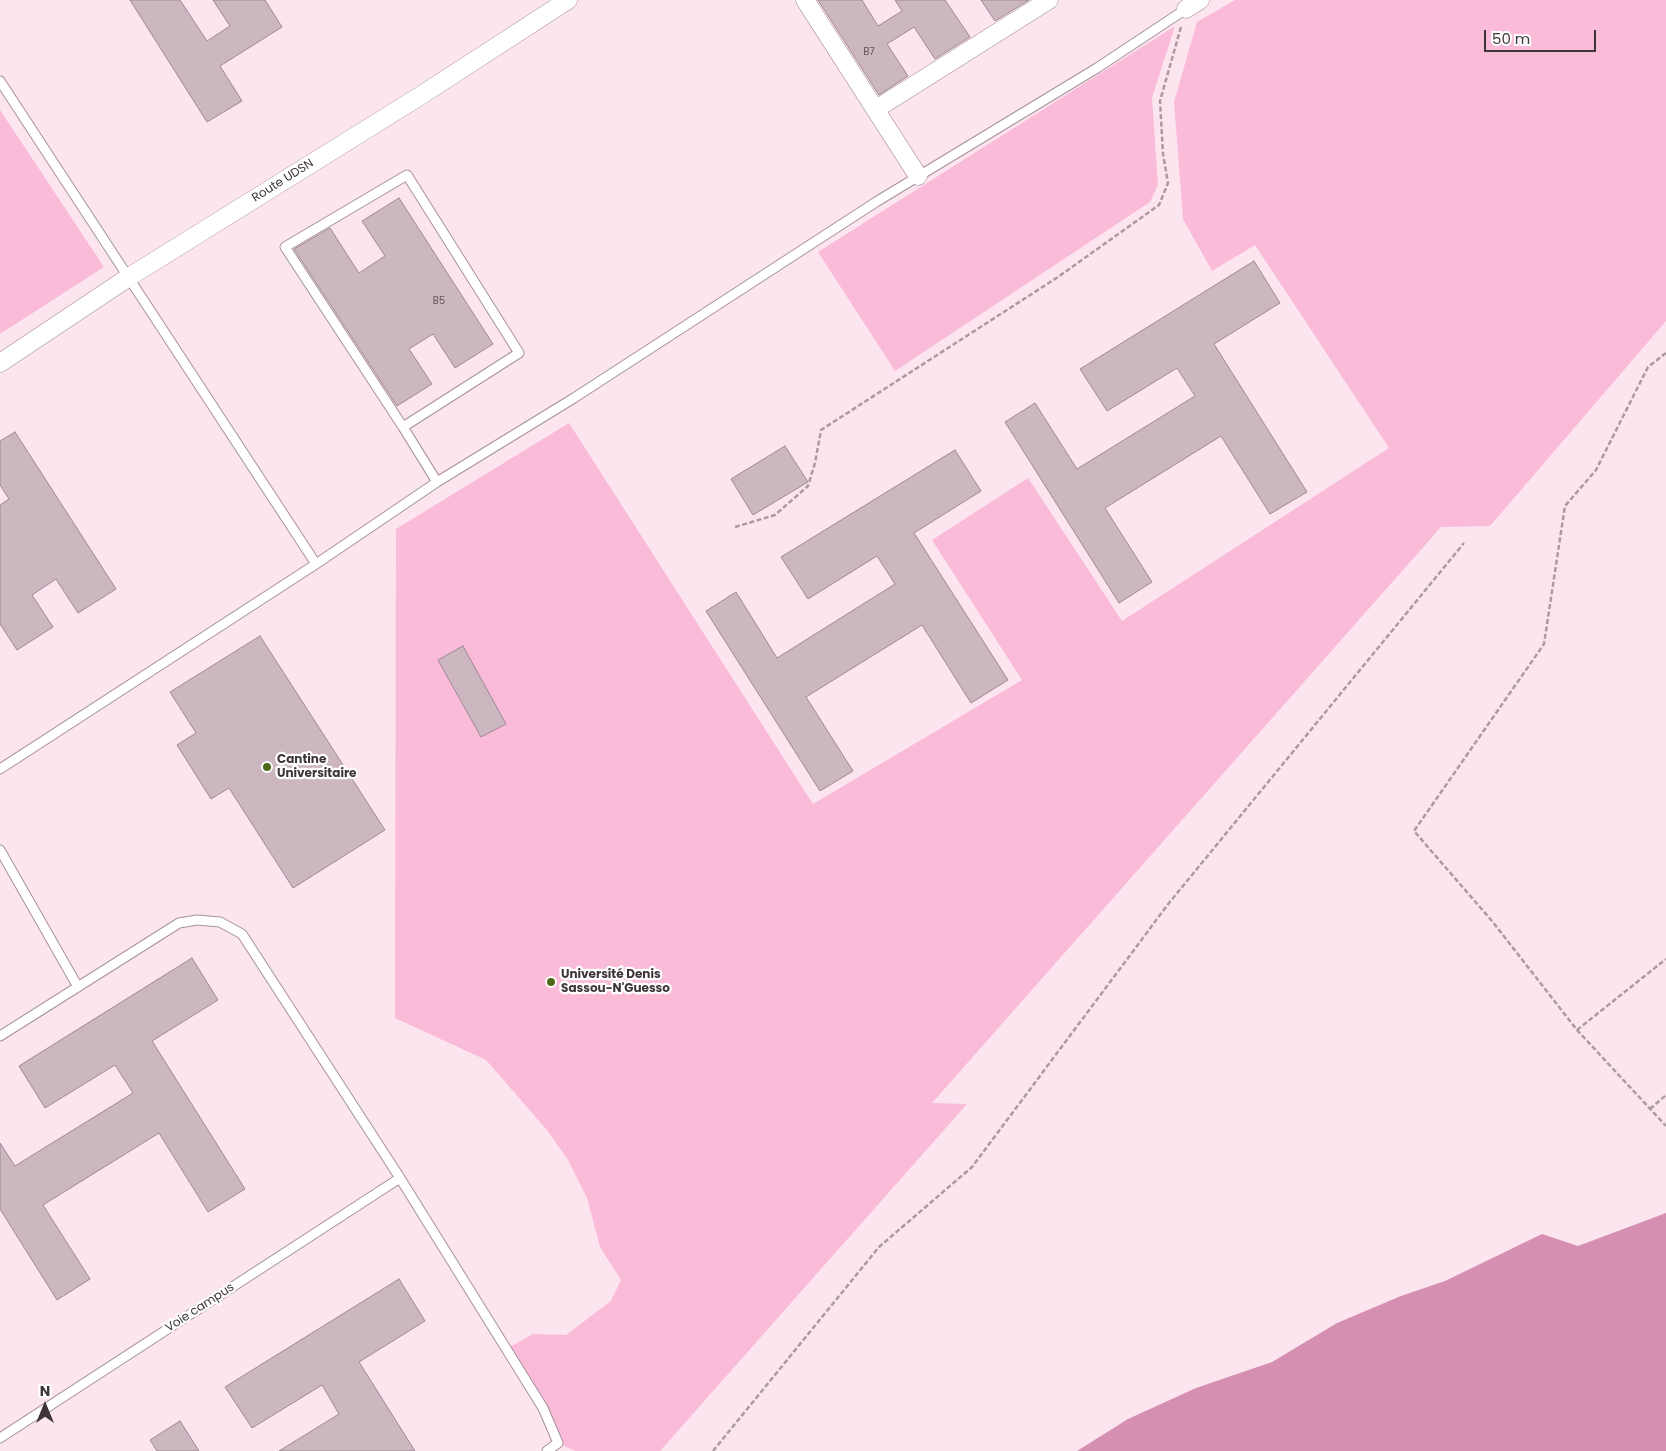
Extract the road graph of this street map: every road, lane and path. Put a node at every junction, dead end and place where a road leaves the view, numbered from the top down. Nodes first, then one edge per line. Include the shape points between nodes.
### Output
1 (568, 0) edge
2 (806, 0) edge
3 (1049, 0) edge
4 (1191, 3) edge
5 (0, 81) edge
6 (876, 109) junction
7 (918, 176) junction
8 (129, 276) junction
9 (1666, 353) edge
10 (0, 363) edge
11 (403, 427) junction
12 (437, 482) junction
13 (734, 527) dead end
14 (1464, 543) dead end
15 (316, 564) junction
16 (0, 769) edge
17 (0, 850) edge
18 (1666, 959) edge
19 (78, 986) junction
20 (1577, 1030) junction
21 (0, 1036) edge
22 (1666, 1095) edge
23 (1650, 1109) junction
24 (1666, 1126) edge
25 (400, 1178) junction
26 (0, 1438) edge
27 (548, 1451) edge
28 (713, 1451) edge

1 - 8 street, Route UDSN
2 - 6 street
3 - 6 street
4 - 7 lane via 1097,68
4 - 13 path via 1160,101 1168,183 1159,205 1058,277 821,430 808,486 775,515
5 - 8 lane
6 - 7 street
7 - 12 lane via 574,398
8 - 10 street, Route UDSN
8 - 15 lane
9 - 20 path via 1648,367 1596,470 1565,506 1544,644 1414,831 1492,921
11 - 11 lane via 519,353 407,175 286,247
11 - 12 lane
12 - 15 lane
14 - 28 path via 1169,903 972,1167 879,1247
15 - 16 lane
17 - 19 lane
18 - 20 path
19 - 21 lane
19 - 25 lane via 179,923 197,920 220,922 242,934
20 - 23 path
22 - 23 path
23 - 24 path
25 - 26 lane, Voie campus
25 - 27 lane via 543,1408 558,1443

